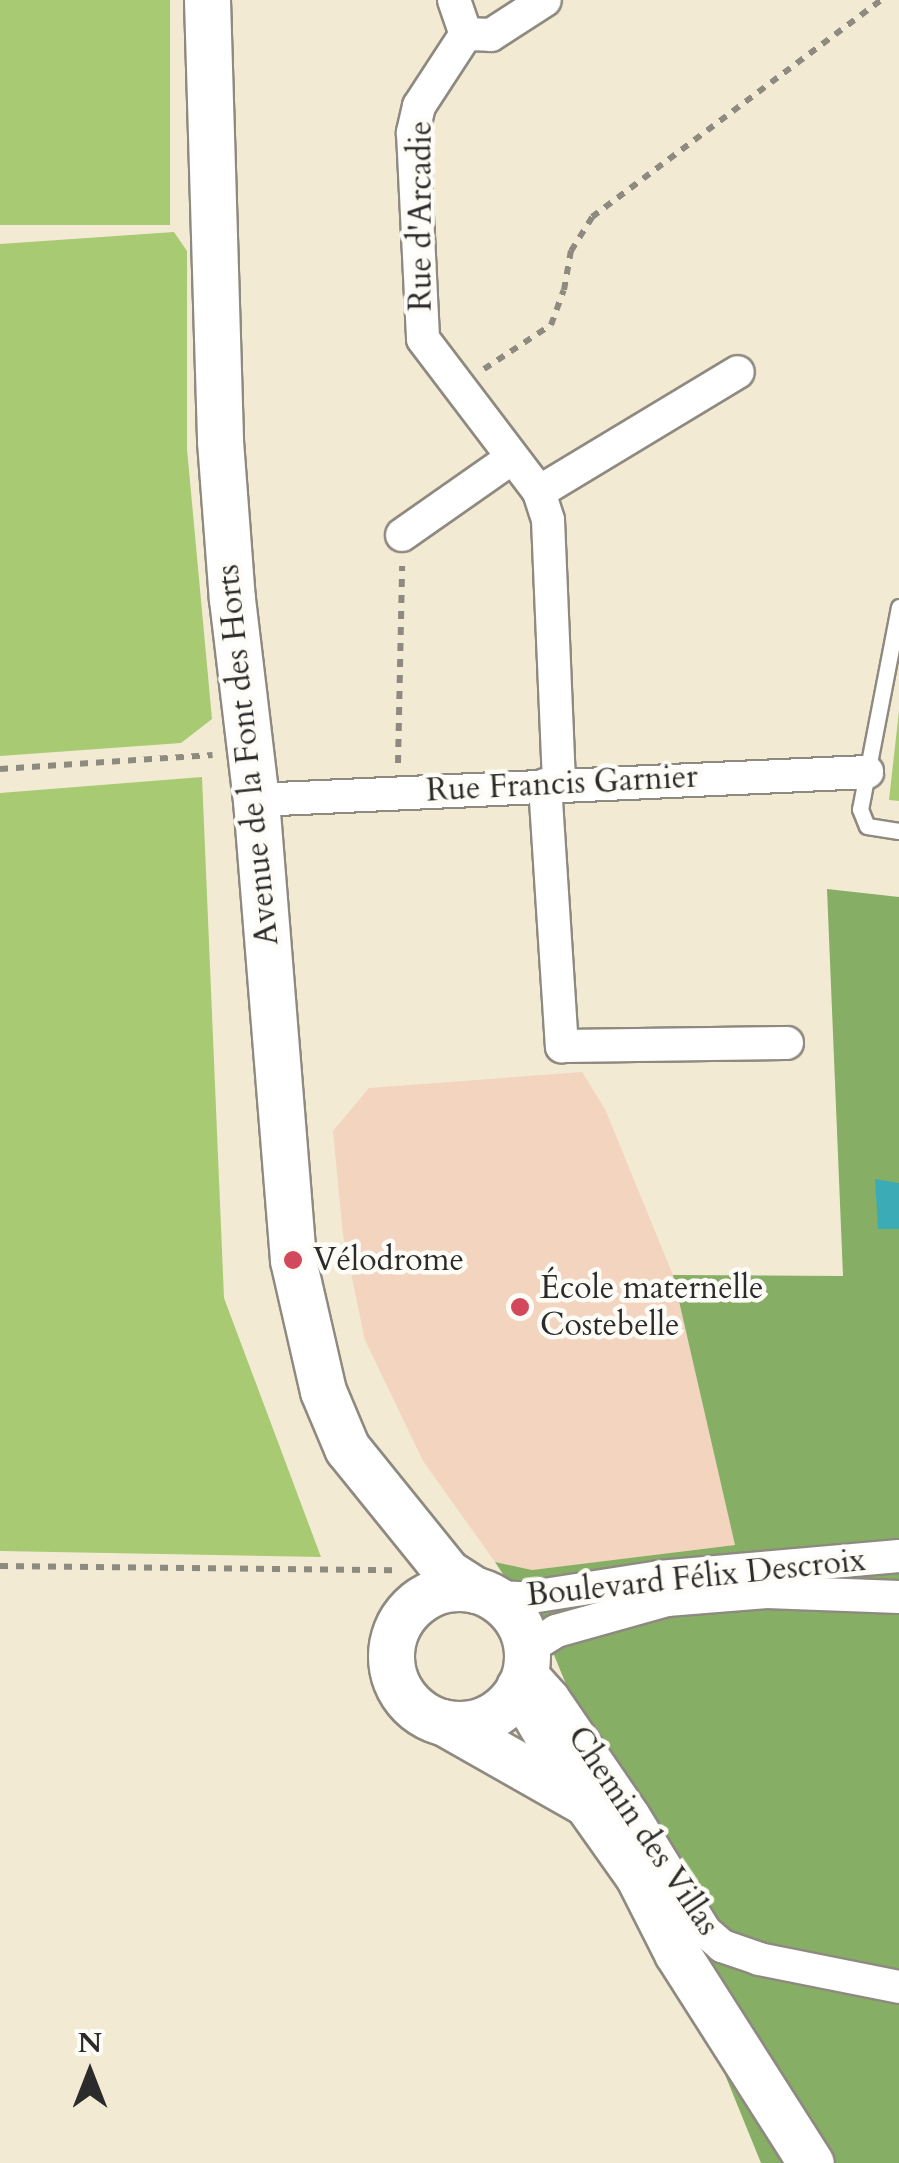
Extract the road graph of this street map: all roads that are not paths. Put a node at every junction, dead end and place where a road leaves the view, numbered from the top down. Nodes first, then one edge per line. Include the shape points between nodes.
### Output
1 (207, 0) edge
2 (454, 0) edge
3 (545, 0) edge
4 (466, 34) junction
5 (738, 372) dead end
6 (512, 458) junction
7 (538, 492) junction
8 (402, 534) road end
9 (899, 607) edge
10 (867, 772) junction
11 (552, 784) junction
12 (256, 800) junction
13 (899, 831) edge
14 (787, 1043) dead end
15 (380, 1490) junction
16 (899, 1556) edge
17 (407, 1591) junction
18 (484, 1594) junction
19 (899, 1597) edge
20 (524, 1668) junction
21 (443, 1722) junction
22 (587, 1804) junction
23 (899, 1987) edge
24 (812, 2163) edge

1 - 12 main road, Avenue de la Font des Horts via 220,441
2 - 4 street
3 - 4 street via 491,35
4 - 6 street, Rue d'Arcadie via 419,106 413,132 423,339
5 - 7 street
6 - 7 street, Rue d'Arcadie
6 - 8 street
7 - 11 street, Rue d'Arcadie via 548,520
9 - 10 lane
10 - 11 street, Rue Francis Garnier
10 - 13 lane via 860,809 867,826
11 - 12 street, Rue Francis Garnier
11 - 14 street, Rue d'Arcadie via 562,1046
12 - 15 main road, Avenue de la Font des Horts via 285,1193 302,1311 348,1448
15 - 17 main road, Avenue de la Font des Horts
15 - 18 main road, Avenue de la Font des Horts via 447,1572
16 - 18 street, Boulevard Félix Descroix via 676,1575 526,1598
17 - 18 main road
17 - 21 main road via 391,1649 398,1686 410,1703
18 - 20 main road via 513,1614
19 - 20 street, Boulevard Félix Descroix via 767,1592 667,1600 556,1632
20 - 21 main road via 487,1717
20 - 22 main road
20 - 23 street, Chemin des Villas via 553,1696 713,1939 759,1958
21 - 22 main road
22 - 24 main road

